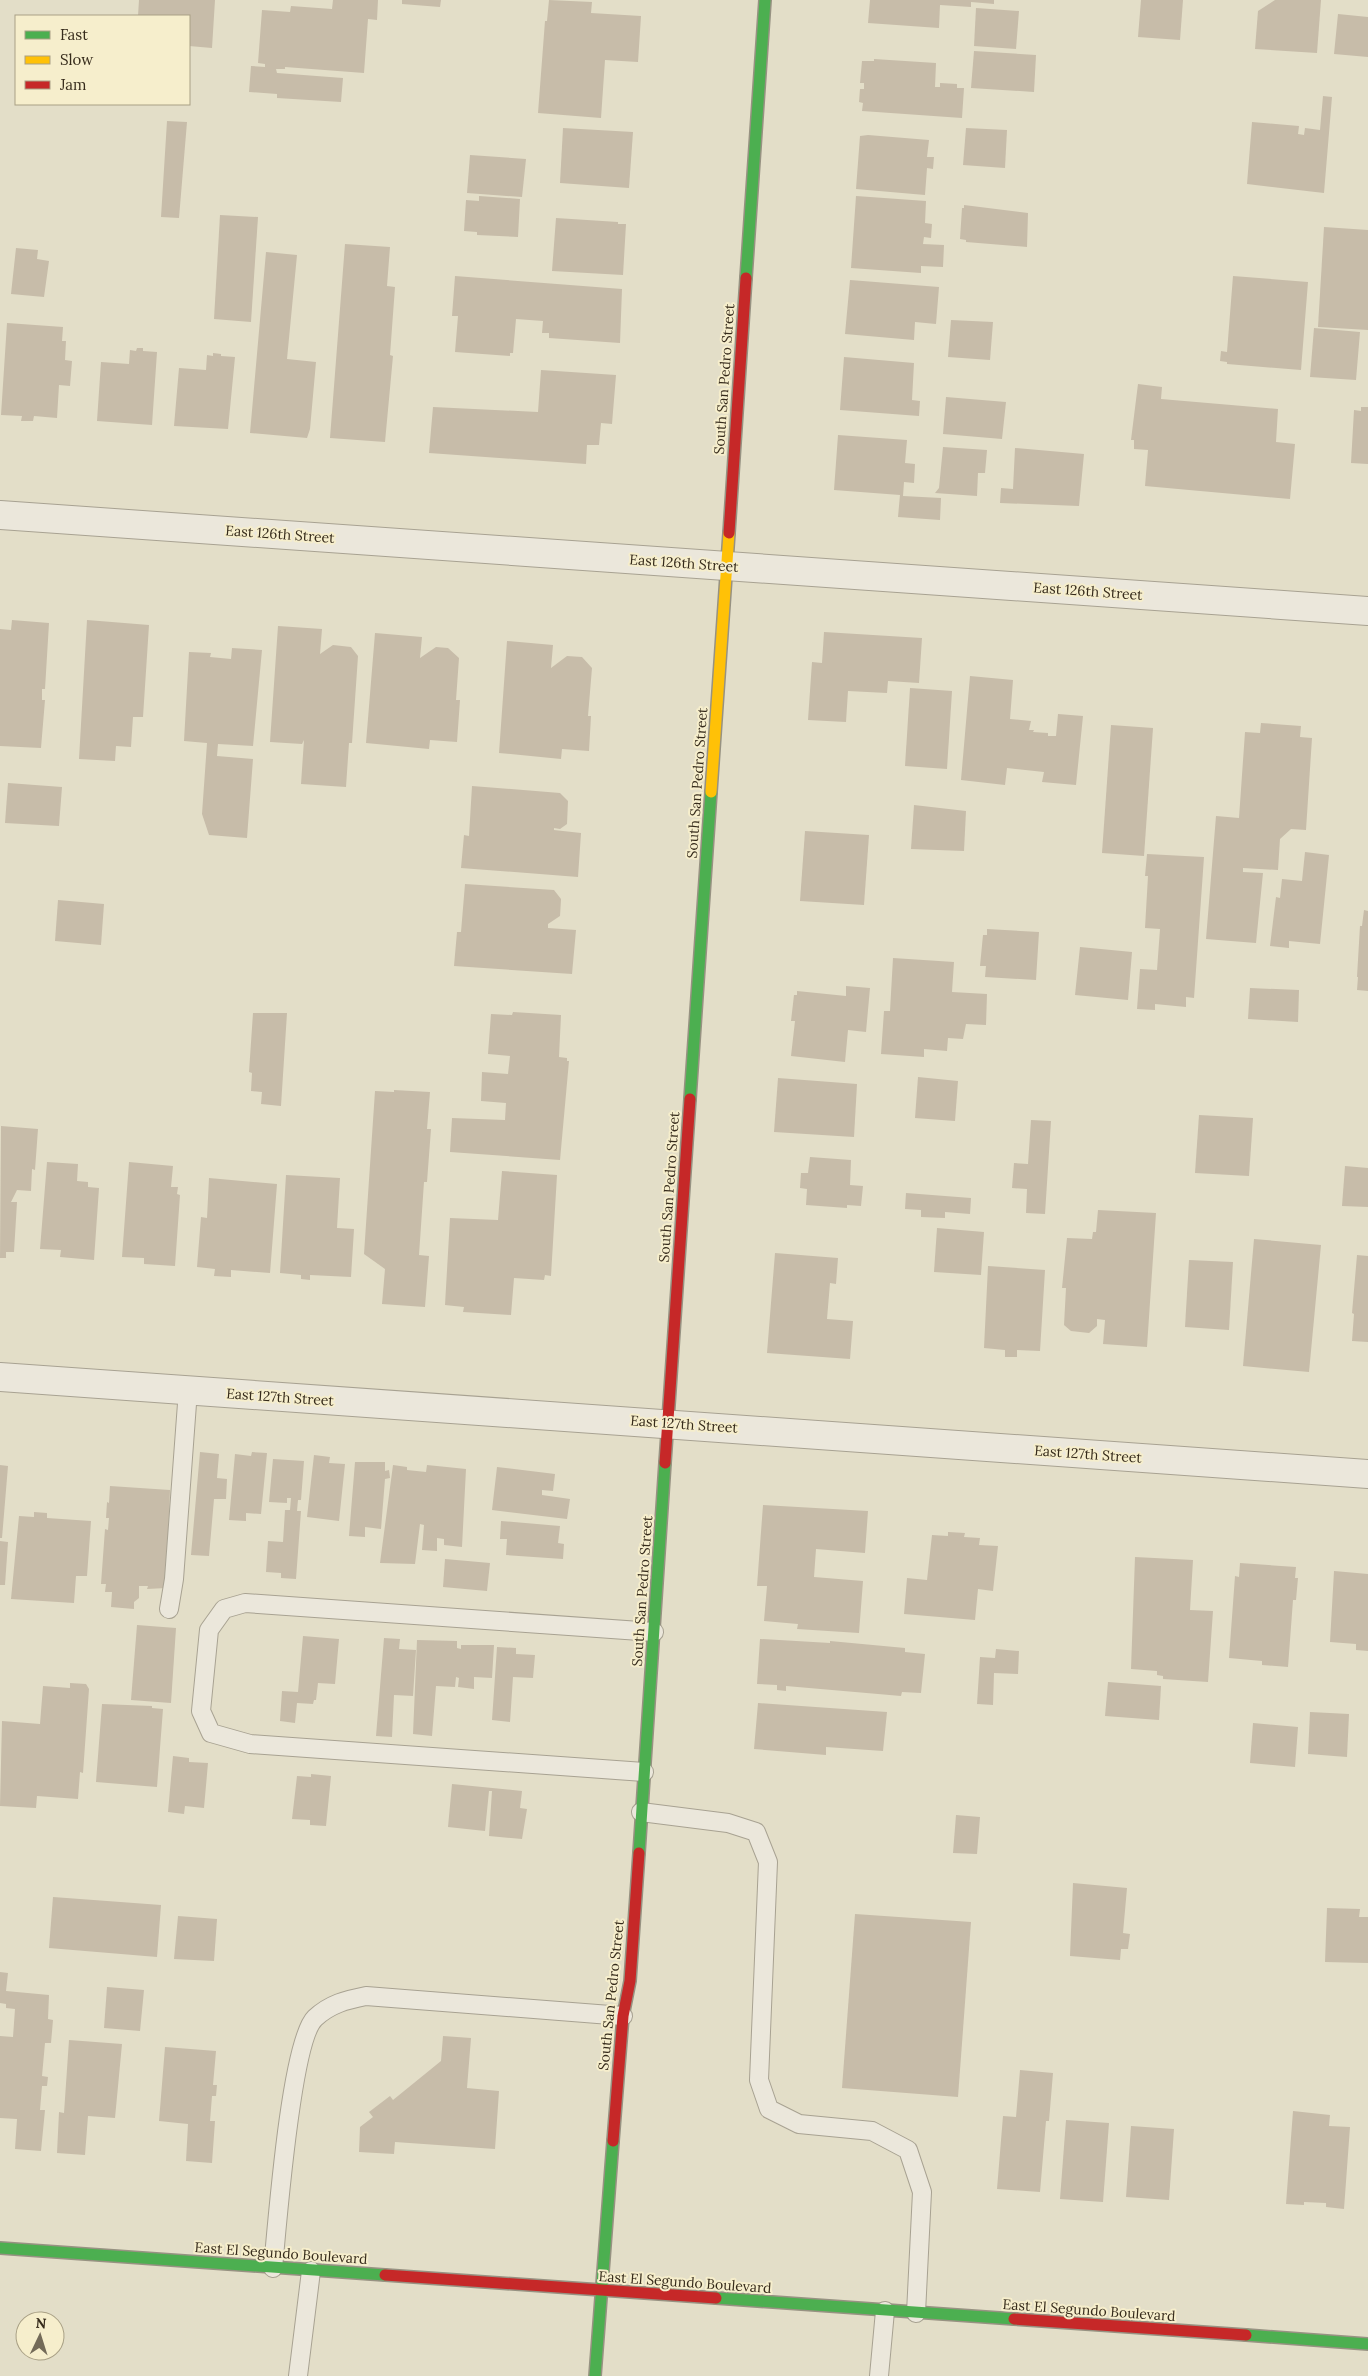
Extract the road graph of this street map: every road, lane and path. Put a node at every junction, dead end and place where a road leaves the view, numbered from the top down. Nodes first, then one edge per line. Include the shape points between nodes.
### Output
1 (766, 0) edge
2 (0, 515) edge
3 (727, 566) junction
4 (1368, 610) edge
5 (0, 1377) edge
6 (188, 1390) junction
7 (668, 1423) junction
8 (1368, 1474) edge
9 (169, 1609) dead end
10 (654, 1632) junction
11 (644, 1772) junction
12 (641, 1812) junction
13 (623, 2016) junction
14 (0, 2248) edge
15 (273, 2268) junction
16 (311, 2270) junction
17 (602, 2292) junction
18 (884, 2311) junction
19 (916, 2313) junction
20 (1368, 2344) edge
21 (298, 2376) edge
22 (595, 2376) edge
23 (879, 2376) edge

1 - 3 street, South San Pedro Street
2 - 3 street, East 126th Street
3 - 4 street, East 126th Street
3 - 7 street, South San Pedro Street
5 - 6 street, East 127th Street
6 - 7 street, East 127th Street
6 - 9 lane
7 - 8 street, East 127th Street
7 - 10 street, South San Pedro Street
10 - 11 street, South San Pedro Street
10 - 11 lane via 245,1603 224,1609 209,1630 201,1711 211,1733 250,1744
11 - 12 street, South San Pedro Street
12 - 13 street, South San Pedro Street via 630,1980
12 - 19 lane via 728,1823 756,1832 768,1862 759,2080 769,2110 799,2124 872,2131 908,2150 922,2192
13 - 15 lane via 366,1996 338,2001 313,2019 299,2056
13 - 17 street, South San Pedro Street
14 - 15 street, East El Segundo Boulevard
15 - 16 street, East El Segundo Boulevard
16 - 17 street, East El Segundo Boulevard
16 - 21 lane
17 - 18 street, East El Segundo Boulevard
17 - 22 street, South San Pedro Street
18 - 19 street, East El Segundo Boulevard
18 - 23 lane
19 - 20 street, East El Segundo Boulevard

